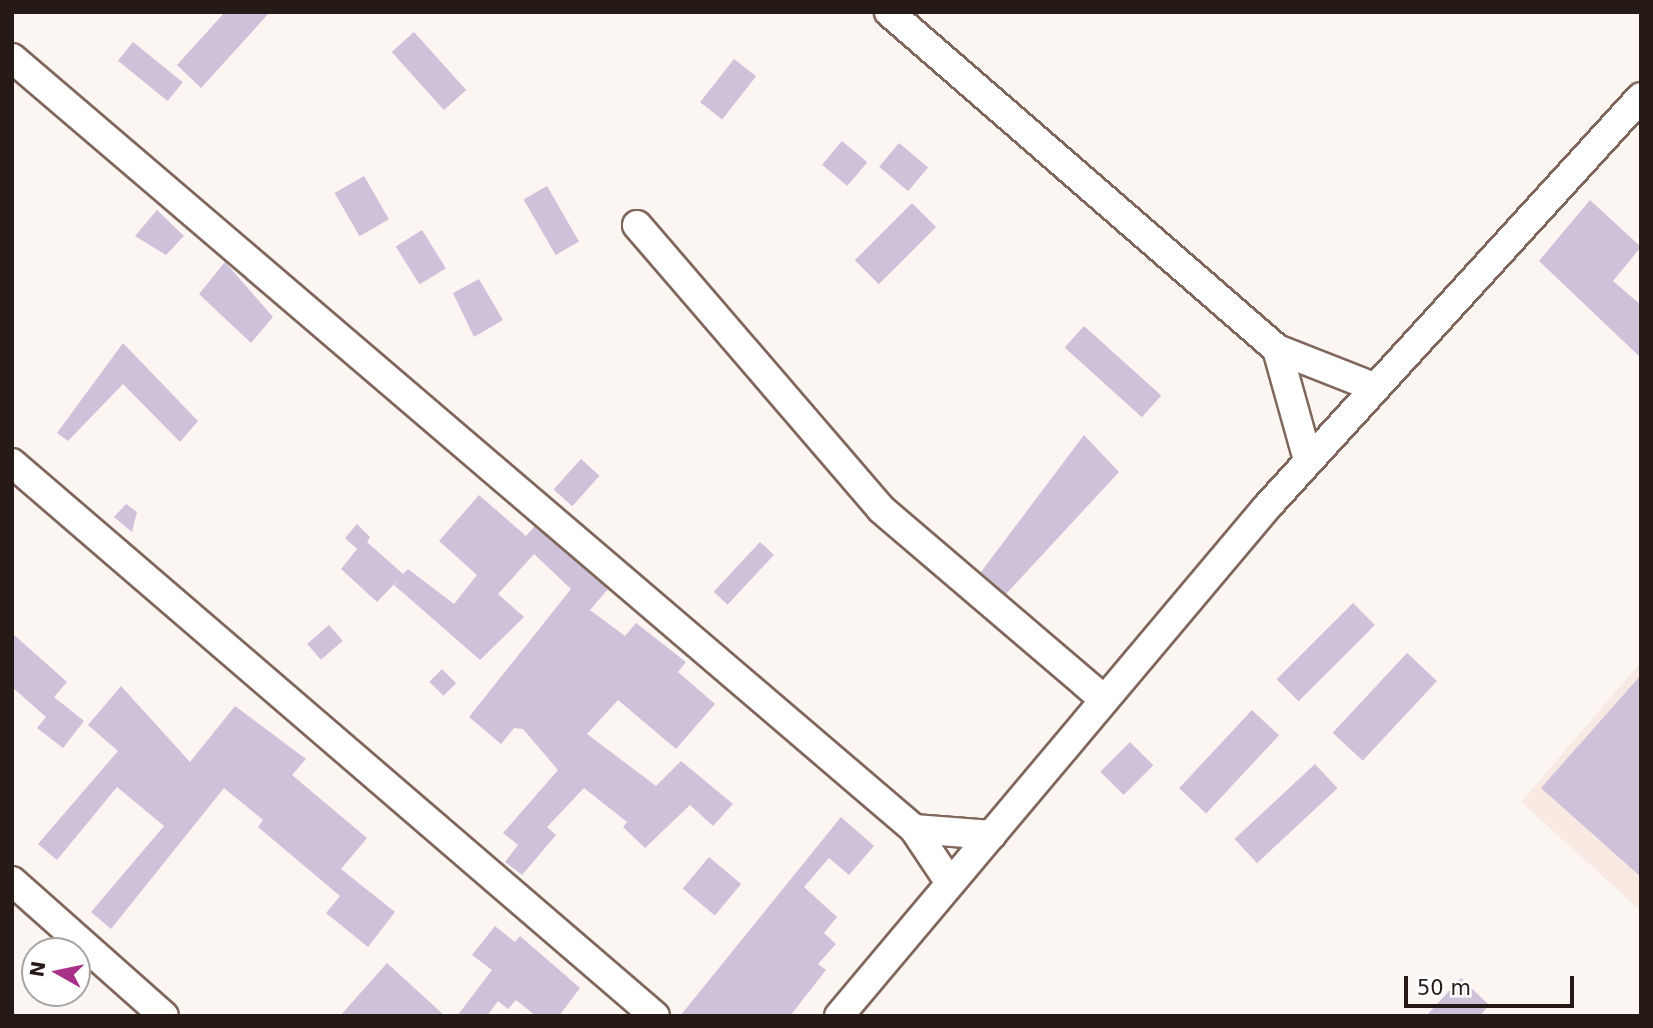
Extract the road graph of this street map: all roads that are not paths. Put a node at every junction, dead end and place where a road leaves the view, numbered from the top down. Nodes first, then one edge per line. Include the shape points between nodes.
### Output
1 (889, 12) edge
2 (12, 58) edge
3 (1641, 97) edge
4 (637, 225) dead end
5 (1277, 349) junction
6 (1376, 388) junction
7 (1308, 460) junction
8 (12, 463) edge
9 (1102, 698) junction
10 (914, 829) junction
11 (992, 835) junction
12 (12, 881) edge
13 (950, 883) junction
14 (164, 1016) edge
15 (655, 1016) edge
16 (839, 1016) edge

1 - 5 street
2 - 10 street
3 - 6 street
4 - 9 street via 881,509
5 - 6 street
5 - 7 street
6 - 7 street
7 - 9 street
8 - 15 street
9 - 11 street
10 - 11 street
10 - 13 street
11 - 13 street
12 - 14 street
13 - 16 street

